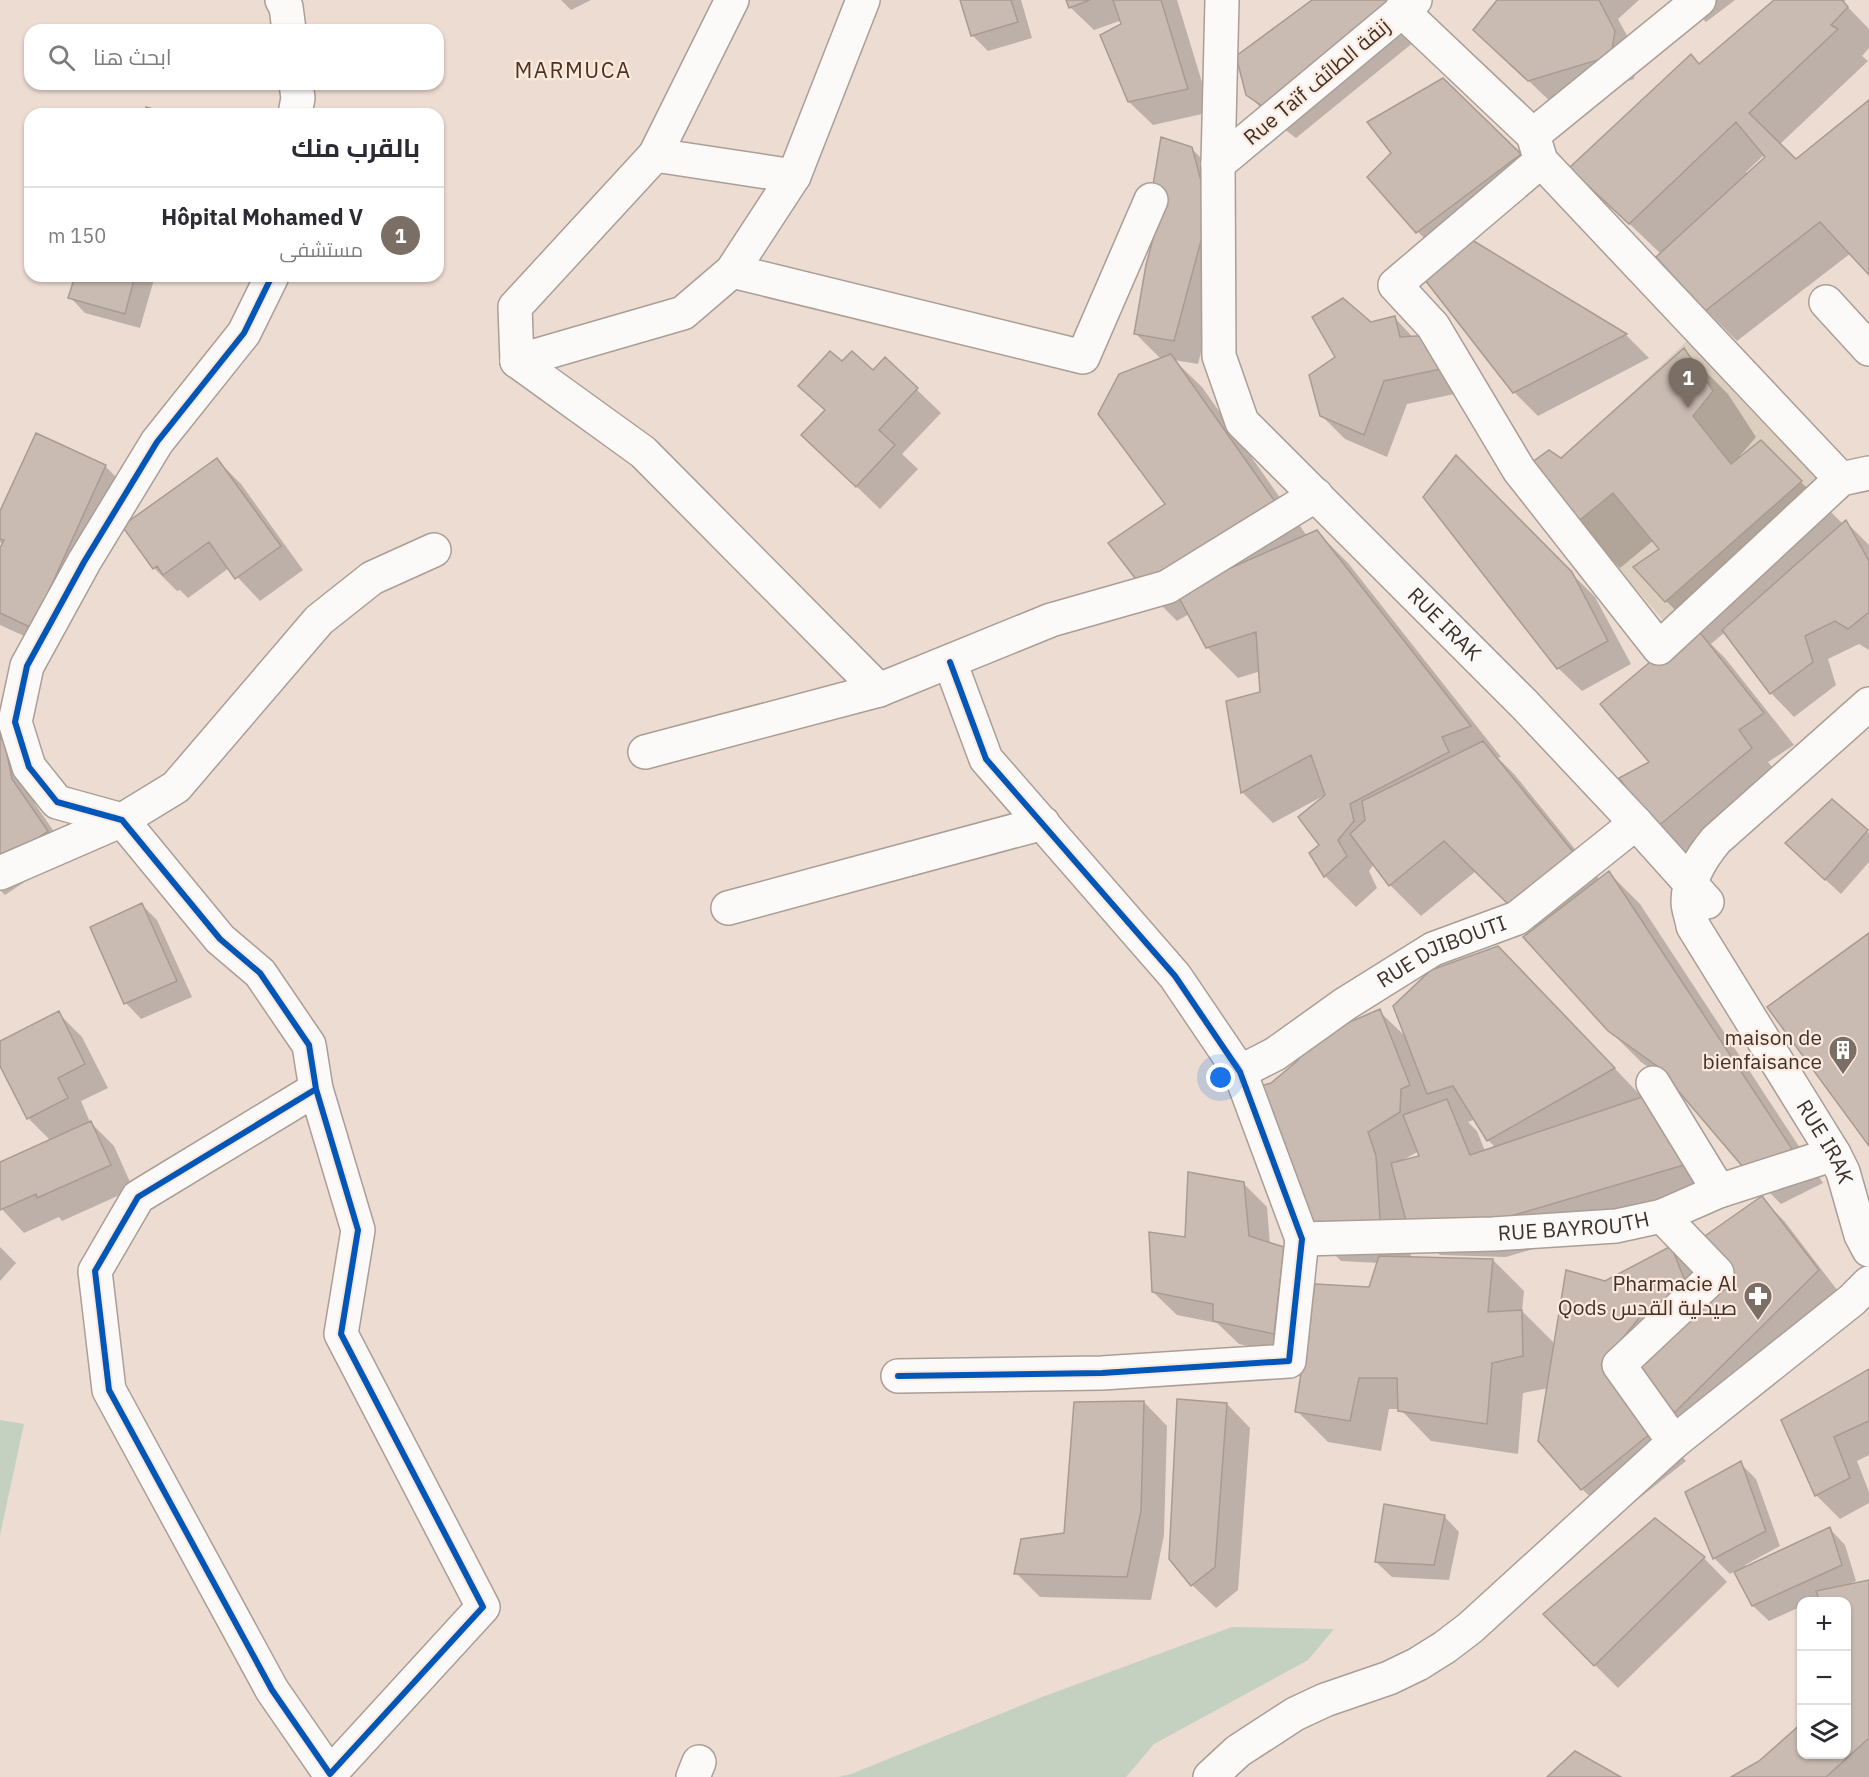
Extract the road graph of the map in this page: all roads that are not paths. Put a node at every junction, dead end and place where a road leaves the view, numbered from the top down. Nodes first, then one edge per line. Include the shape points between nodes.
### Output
1 (282, 0) edge
2 (732, 0) edge
3 (863, 0) edge
4 (1222, 0) edge
5 (1699, 0) edge
6 (1408, 5) edge
7 (288, 24) edge
8 (297, 90) edge
9 (296, 108) edge
10 (1537, 148) junction
11 (655, 155) junction
12 (1218, 164) junction
13 (794, 176) junction
14 (1151, 200) dead end
15 (732, 271) junction
16 (269, 282) edge
17 (1826, 302) dead end
18 (1869, 349) edge
19 (517, 362) junction
20 (1855, 476) edge
21 (1316, 495) junction
22 (434, 550) dead end
23 (951, 662) junction
24 (879, 690) junction
25 (1869, 704) edge
26 (1869, 727) edge
27 (645, 752) dead end
28 (122, 820) junction
29 (1043, 823) junction
30 (1636, 823) junction
31 (0, 873) edge
32 (1699, 893) junction
33 (728, 908) dead end
34 (1240, 1072) junction
35 (1653, 1083) dead end
36 (316, 1089) junction
37 (1834, 1154) junction
38 (1869, 1181) edge
39 (1719, 1191) junction
40 (1662, 1216) junction
41 (1302, 1239) junction
42 (1869, 1250) edge
43 (1869, 1283) edge
44 (898, 1376) dead end
45 (1674, 1442) junction
46 (1209, 1777) edge

1 - 7 street
2 - 11 street
3 - 13 street
4 - 12 street, RUE IRAK
5 - 10 street
6 - 10 street
6 - 12 street, Rue Taïf زنقة الطائف
8 - 9 street
10 - 20 street
10 - 20 street via 1395,285 1432,326 1519,470 1659,648
11 - 13 street
11 - 19 street via 516,307
12 - 21 street, RUE IRAK via 1219,356 1242,422
13 - 15 street
14 - 15 street via 1083,357
15 - 19 street via 683,313
16 - 28 street via 244,333 157,442 27,666 15,723 29,767 57,802
17 - 18 street
19 - 24 street via 643,452
21 - 23 street via 1167,587 1052,620
21 - 30 street, RUE IRAK via 1526,705
22 - 28 street via 372,578 319,620 176,787
23 - 24 street
23 - 29 street via 986,759
24 - 27 street
25 - 32 street via 1716,840 1701,858
26 - 32 street via 1729,849
28 - 31 street
28 - 36 street via 220,939 260,973 309,1045
29 - 33 street
29 - 34 street via 1175,976
30 - 32 street, RUE IRAK
30 - 34 street, RUE DJIBOUTI via 1517,918 1433,949 1275,1054
32 - 37 street, RUE IRAK via 1688,902 1693,926
32 - 38 street, RUE IRAK via 1723,946 1849,1142
34 - 41 street
35 - 39 street
36 - 36 street via 138,1197 95,1271 109,1390 272,1690 330,1774 483,1607 341,1334 358,1230
37 - 39 street, RUE BAYROUTH
37 - 42 street, RUE IRAK
39 - 40 street, RUE BAYROUTH
40 - 41 street, RUE BAYROUTH via 1616,1226 1516,1233
40 - 45 street via 1717,1273 1619,1365
41 - 44 street via 1289,1361 1102,1373
43 - 45 street
45 - 46 street via 1445,1647 1389,1678 1295,1714 1238,1751

